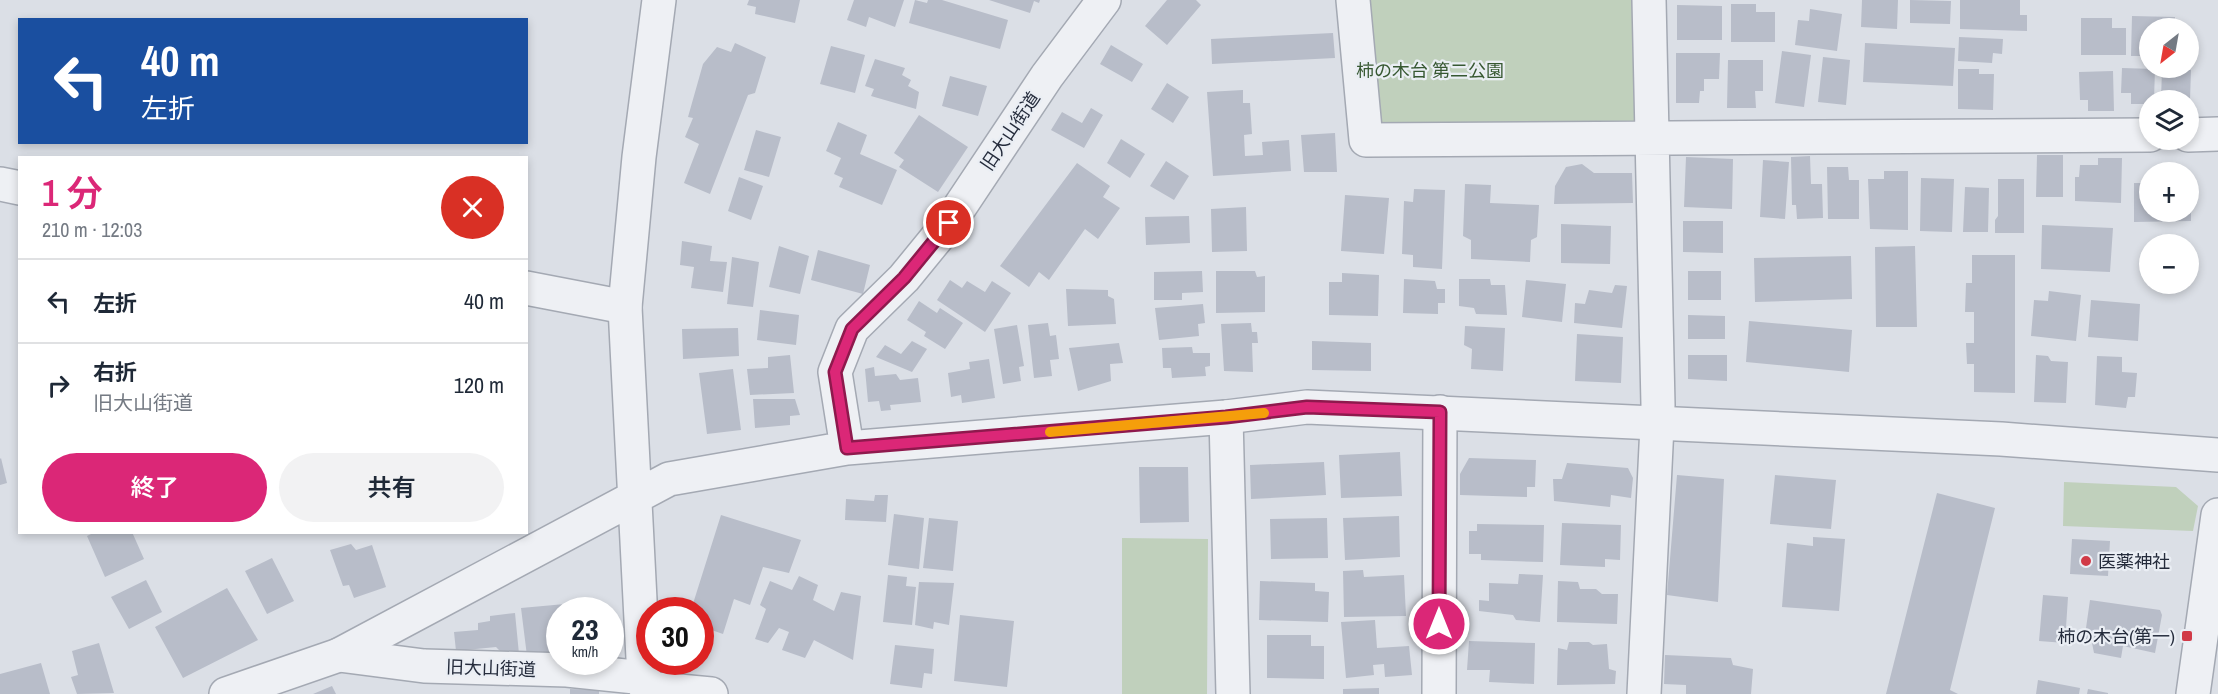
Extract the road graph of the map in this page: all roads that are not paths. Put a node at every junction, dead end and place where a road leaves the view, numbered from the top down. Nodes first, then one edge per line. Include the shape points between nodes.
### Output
1 (660, 0) edge
2 (1104, 0) edge
3 (1353, 0) edge
4 (1649, 0) edge
5 (2218, 134) edge
6 (2139, 135) edge
7 (2199, 135) edge
8 (1651, 138) junction
9 (0, 184) edge
10 (18, 188) edge
11 (528, 288) edge
12 (625, 307) junction
13 (1440, 412) junction
14 (1226, 417) junction
15 (1657, 423) junction
16 (847, 448) junction
17 (2218, 455) edge
18 (634, 496) junction
19 (2218, 515) edge
20 (339, 656) junction
21 (646, 687) edge
22 (226, 694) edge
23 (711, 694) edge
24 (1233, 694) edge
25 (1439, 694) edge
26 (1644, 694) edge
27 (2193, 694) edge

1 - 12 street via 639,157
2 - 16 street, 旧大山街道 via 1047,76 949,223 904,278 852,329 835,372
3 - 8 street via 1366,140
4 - 8 street
5 - 7 street
6 - 8 street
8 - 15 street
9 - 10 street
11 - 12 street
12 - 18 street
13 - 14 street via 1307,407
13 - 15 street
13 - 25 street
14 - 16 street
14 - 24 street
15 - 17 street via 2001,439
15 - 26 street
16 - 18 street via 669,479
18 - 20 street
18 - 21 street
19 - 27 street
20 - 21 street, 旧大山街道 via 424,666 567,670
20 - 22 street
21 - 23 street, 旧大山街道

